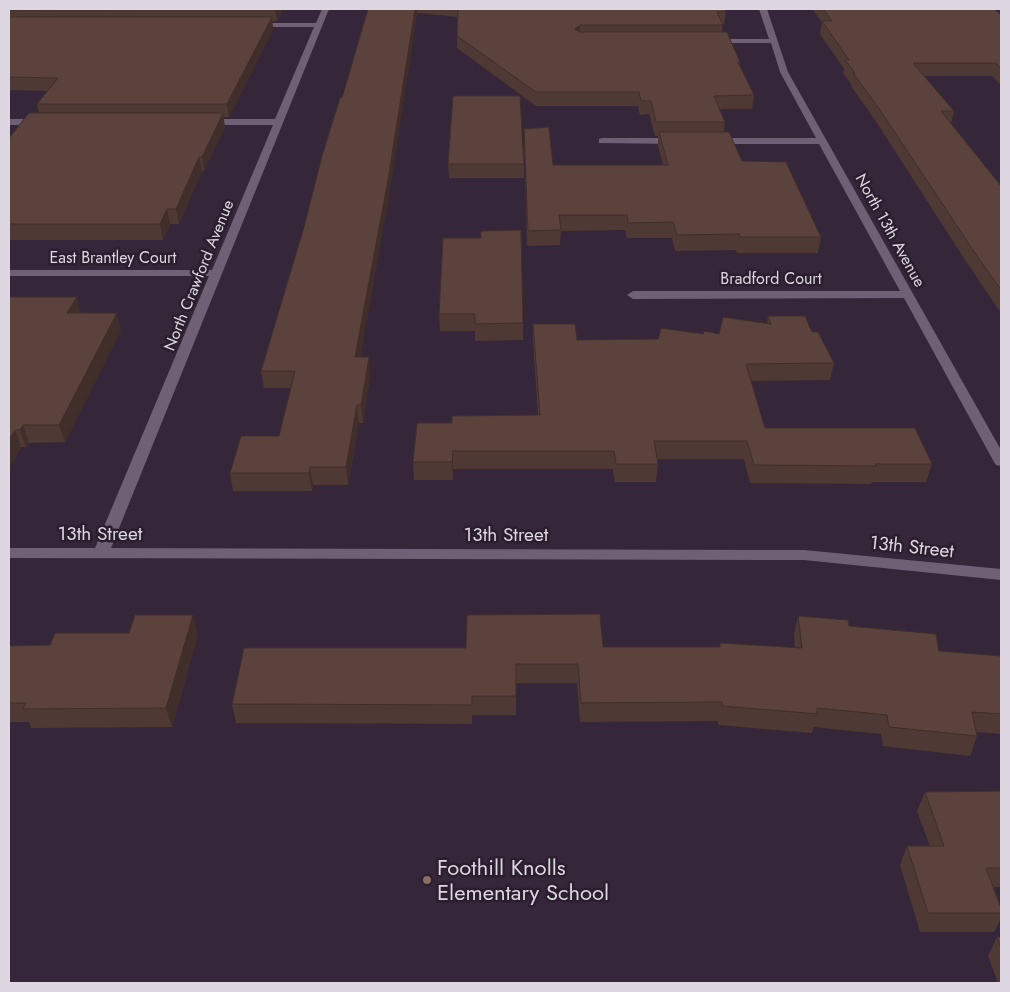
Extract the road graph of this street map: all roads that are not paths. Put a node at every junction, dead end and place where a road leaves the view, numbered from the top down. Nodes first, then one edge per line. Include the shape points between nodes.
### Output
1 (324, 9) edge
2 (764, 9) edge
3 (246, 25) edge
4 (317, 25) junction
5 (706, 41) edge
6 (774, 41) junction
7 (9, 122) edge
8 (48, 122) edge
9 (193, 122) edge
10 (278, 122) junction
11 (602, 141) dead end
12 (823, 141) junction
13 (9, 273) edge
14 (217, 273) junction
15 (908, 294) junction
16 (633, 295) dead end
17 (1001, 462) edge
18 (9, 553) edge
19 (101, 553) junction
20 (1001, 575) edge

1 - 4 street, North Crawford Avenue
2 - 6 street, North 13th Avenue
3 - 4 street
4 - 10 street, North Crawford Avenue
5 - 6 street
6 - 12 street, North 13th Avenue via 784,72
7 - 8 street
9 - 10 street
10 - 14 street, North Crawford Avenue
11 - 12 street
12 - 15 street, North 13th Avenue
13 - 14 street, East Brantley Court
14 - 19 street, North Crawford Avenue
15 - 16 street, Bradford Court
15 - 17 street, North 13th Avenue
18 - 19 street, 13th Street
19 - 20 street, 13th Street via 804,555

